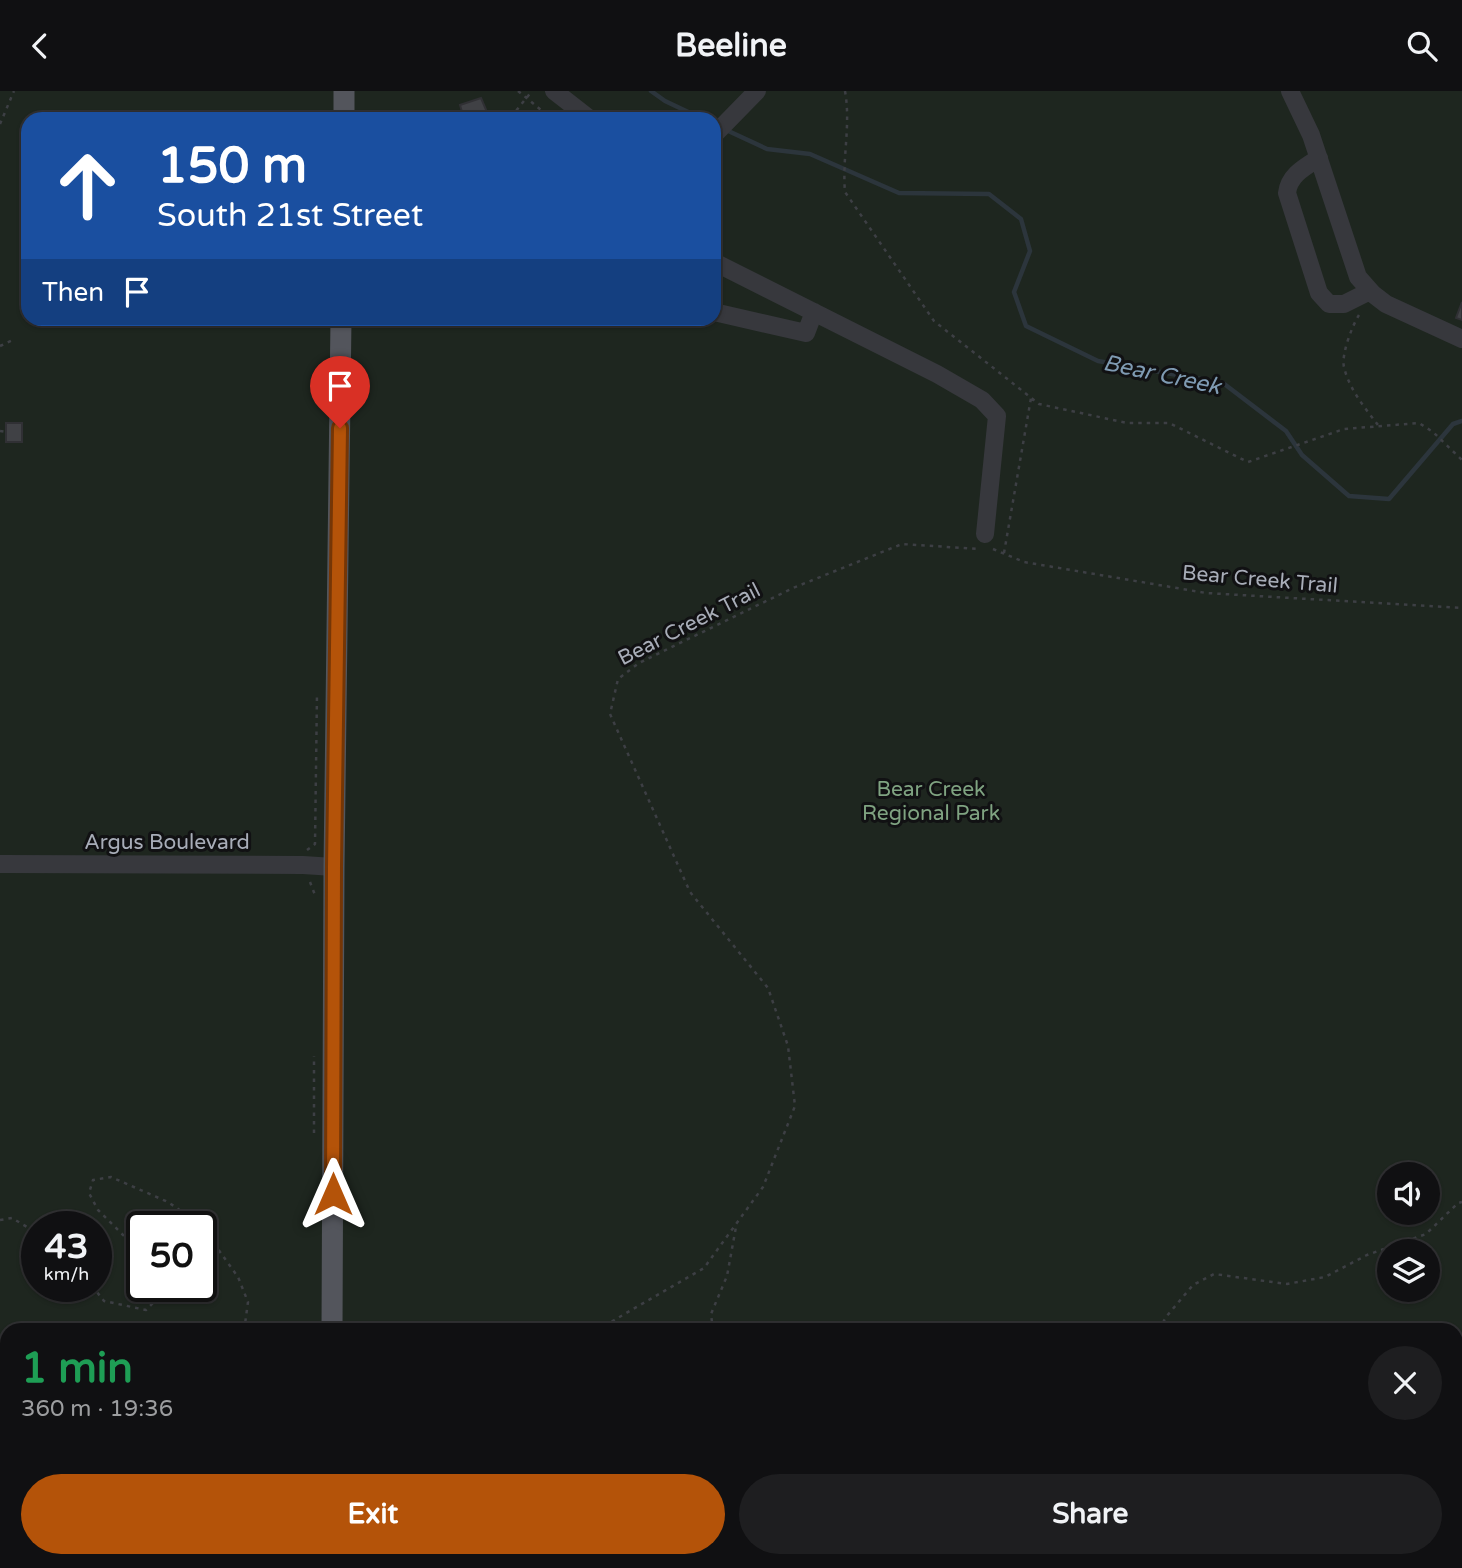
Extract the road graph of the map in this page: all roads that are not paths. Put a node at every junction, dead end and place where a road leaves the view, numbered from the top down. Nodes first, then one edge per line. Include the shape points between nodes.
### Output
1 (344, 91) edge
2 (554, 91) edge
3 (757, 91) edge
4 (1290, 91) edge
5 (344, 112) edge
6 (581, 112) edge
7 (721, 128) edge
8 (1319, 158) junction
9 (721, 266) edge
10 (1371, 293) junction
11 (814, 312) junction
12 (721, 314) edge
13 (341, 326) edge
14 (1462, 339) edge
15 (985, 534) dead end
16 (0, 865) edge
17 (334, 867) junction
18 (332, 1323) edge

1 - 5 main road
2 - 6 street
3 - 7 street
4 - 8 street
8 - 10 street via 1358,277
8 - 10 street via 1293,178 1287,193 1320,293 1329,304 1337,305
9 - 11 street
10 - 14 street
11 - 12 street via 806,333
11 - 15 street via 937,374 982,400 997,416
13 - 17 main road
16 - 17 street, Argus Boulevard
17 - 18 main road

